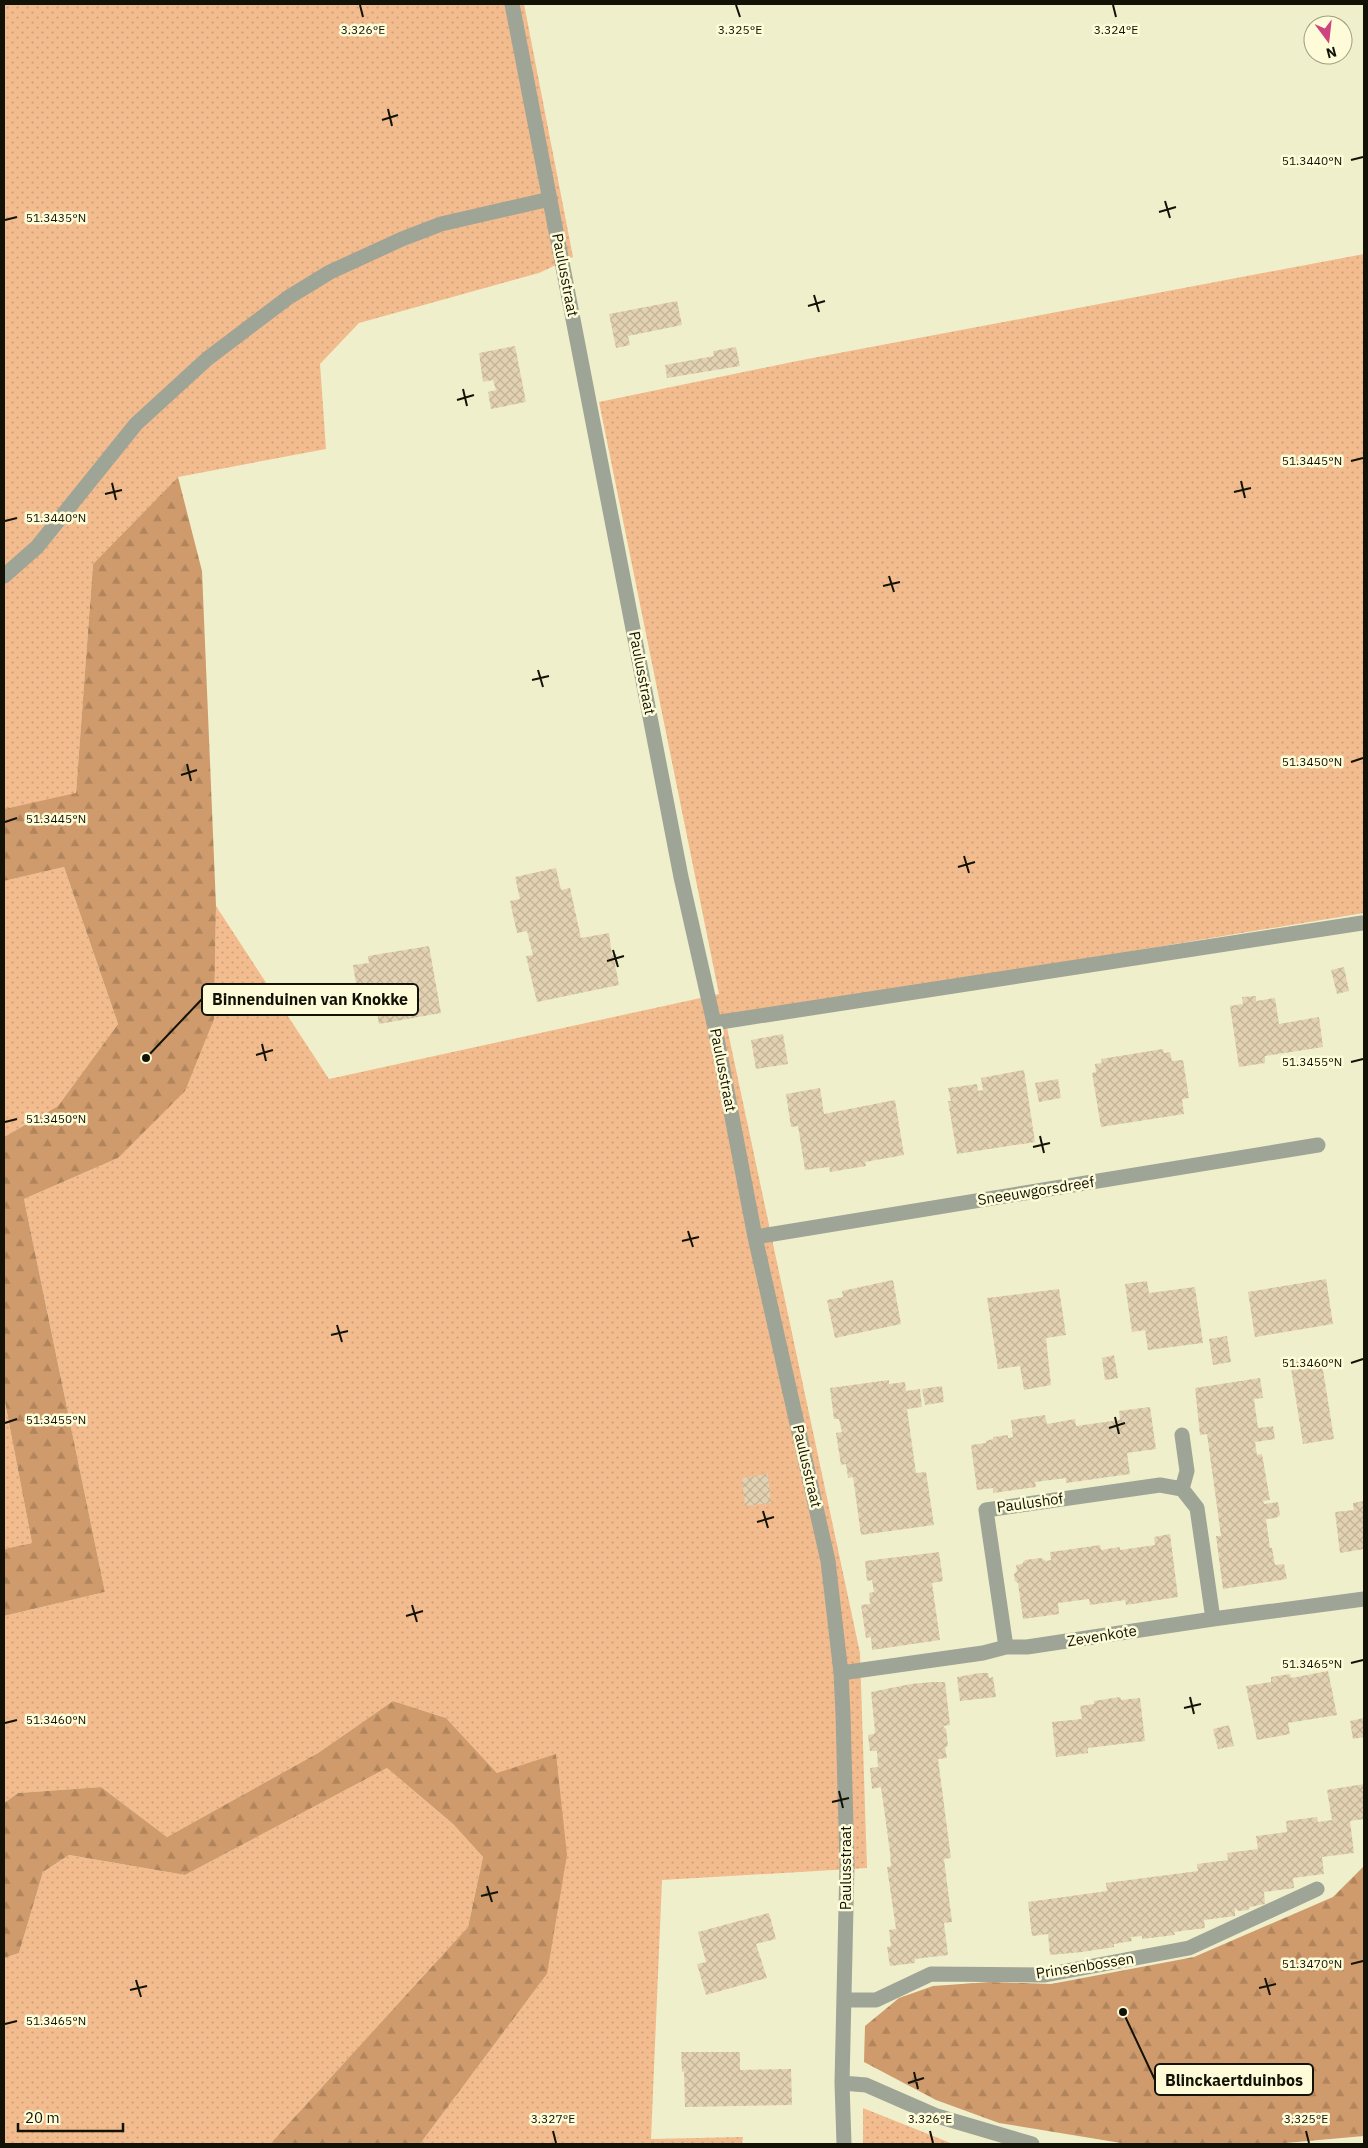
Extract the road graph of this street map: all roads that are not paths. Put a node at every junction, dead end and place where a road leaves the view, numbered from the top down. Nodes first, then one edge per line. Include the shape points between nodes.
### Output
1 (512, 4) edge
2 (550, 199) junction
3 (4, 576) edge
4 (1362, 922) dead end
5 (714, 1023) junction
6 (1318, 1145) dead end
7 (755, 1237) junction
8 (1182, 1435) dead end
9 (1182, 1489) junction
10 (1364, 1599) edge
11 (1213, 1619) junction
12 (1006, 1648) junction
13 (841, 1672) junction
14 (1317, 1889) dead end
15 (844, 2000) junction
16 (842, 2083) junction
17 (844, 2144) edge
18 (1032, 2144) edge

1 - 2 street, Paulusstraat
2 - 3 street via 441,224 330,272 289,297 207,359 136,424 37,547
2 - 5 street, Paulusstraat via 681,877
4 - 5 street
5 - 7 street, Paulusstraat
6 - 7 street, Sneeuwgorsdreef
7 - 13 street, Paulusstraat via 828,1561
8 - 9 street via 1187,1471
9 - 11 street via 1197,1508
9 - 12 street, Paulushof via 1160,1485 986,1510
10 - 11 street, Zevenkote
11 - 12 street, Zevenkote
12 - 13 street, Zevenkote via 984,1654
13 - 15 street, Paulusstraat via 847,1864
14 - 15 street, Prinsenbossen via 1189,1948 1045,1976 931,1974 876,2000
15 - 16 street, Paulusstraat
16 - 17 street, Paulusstraat
16 - 18 street via 866,2085 937,2116

